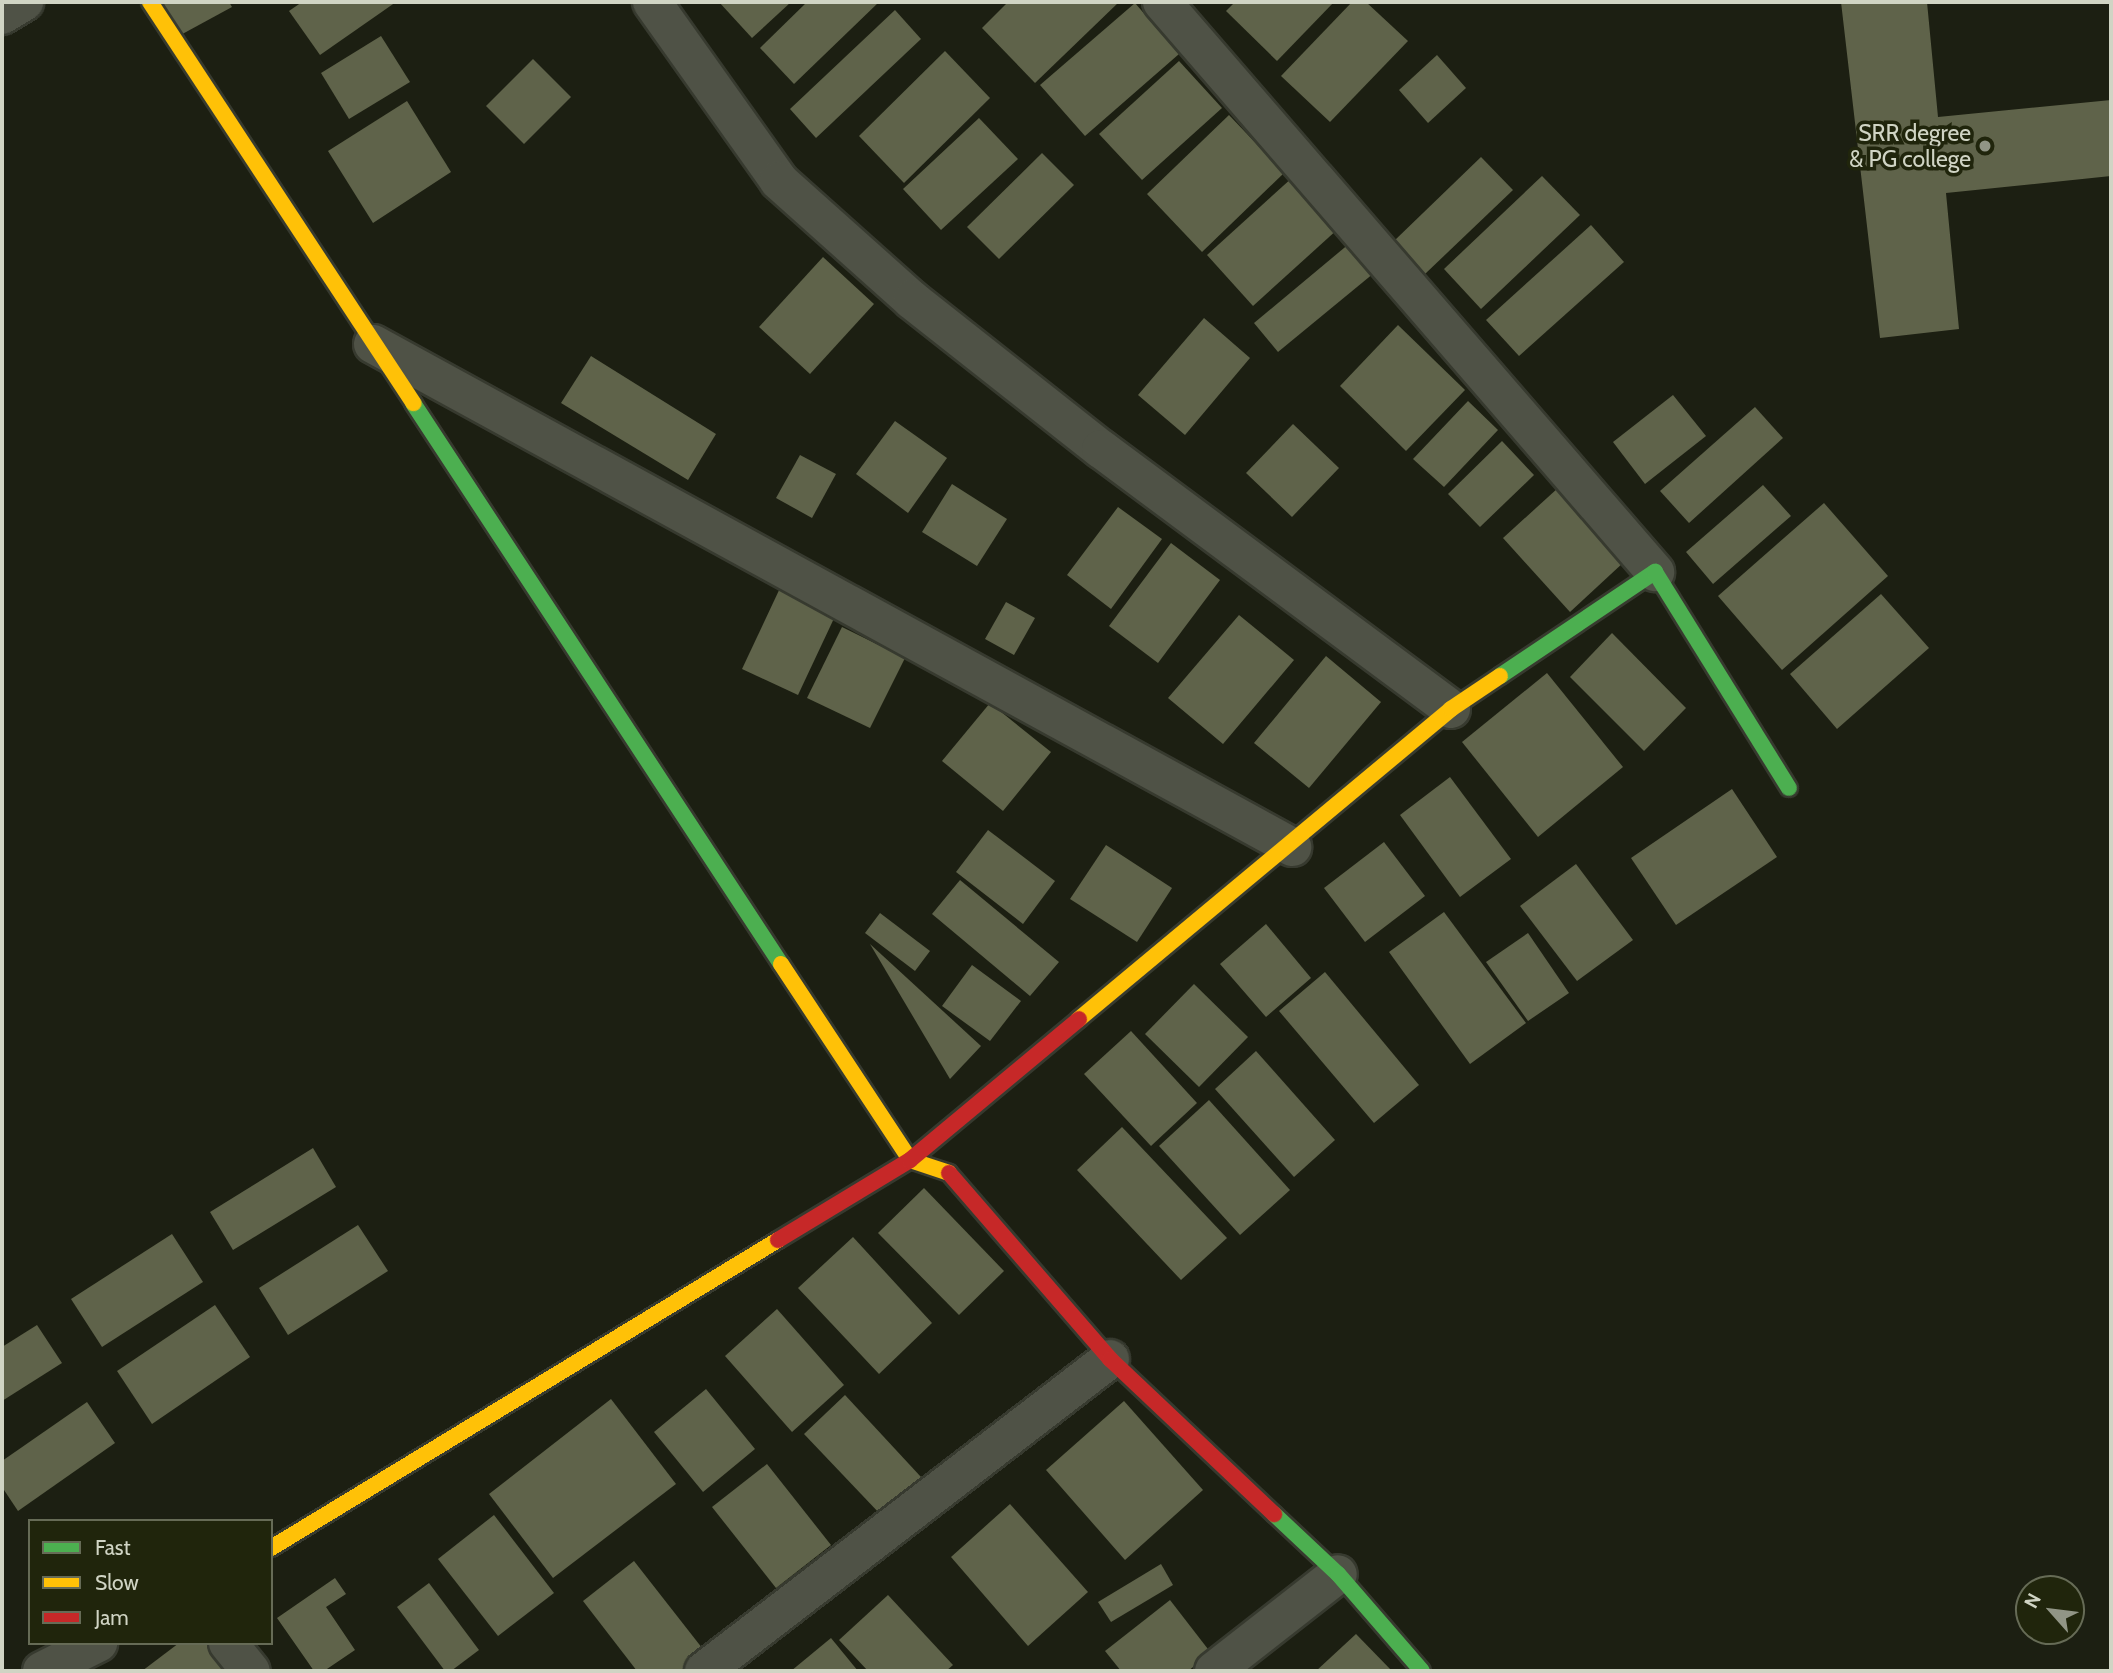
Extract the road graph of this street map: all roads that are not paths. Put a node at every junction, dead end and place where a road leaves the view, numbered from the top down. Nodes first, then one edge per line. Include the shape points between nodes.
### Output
1 (24, 2) edge
2 (150, 2) edge
3 (652, 2) edge
4 (1162, 2) edge
5 (2, 15) edge
6 (373, 344) junction
7 (1655, 572) junction
8 (1451, 709) junction
9 (1789, 788) dead end
10 (1292, 847) junction
11 (911, 1160) junction
12 (1110, 1359) junction
13 (273, 1547) edge
14 (1338, 1574) junction
15 (94, 1645) edge
16 (230, 1645) edge
17 (42, 1671) edge
18 (251, 1671) edge
19 (704, 1671) edge
20 (1214, 1671) edge
21 (1422, 1671) edge

1 - 5 street
2 - 6 street
3 - 8 street via 779,181 902,291 1101,449
4 - 7 street
6 - 10 street
6 - 11 street
7 - 8 street
7 - 9 street
8 - 10 street
10 - 11 street
11 - 12 street via 948,1172
11 - 13 street
12 - 14 street
12 - 19 street
14 - 20 street
14 - 21 street
15 - 17 street
16 - 18 street

